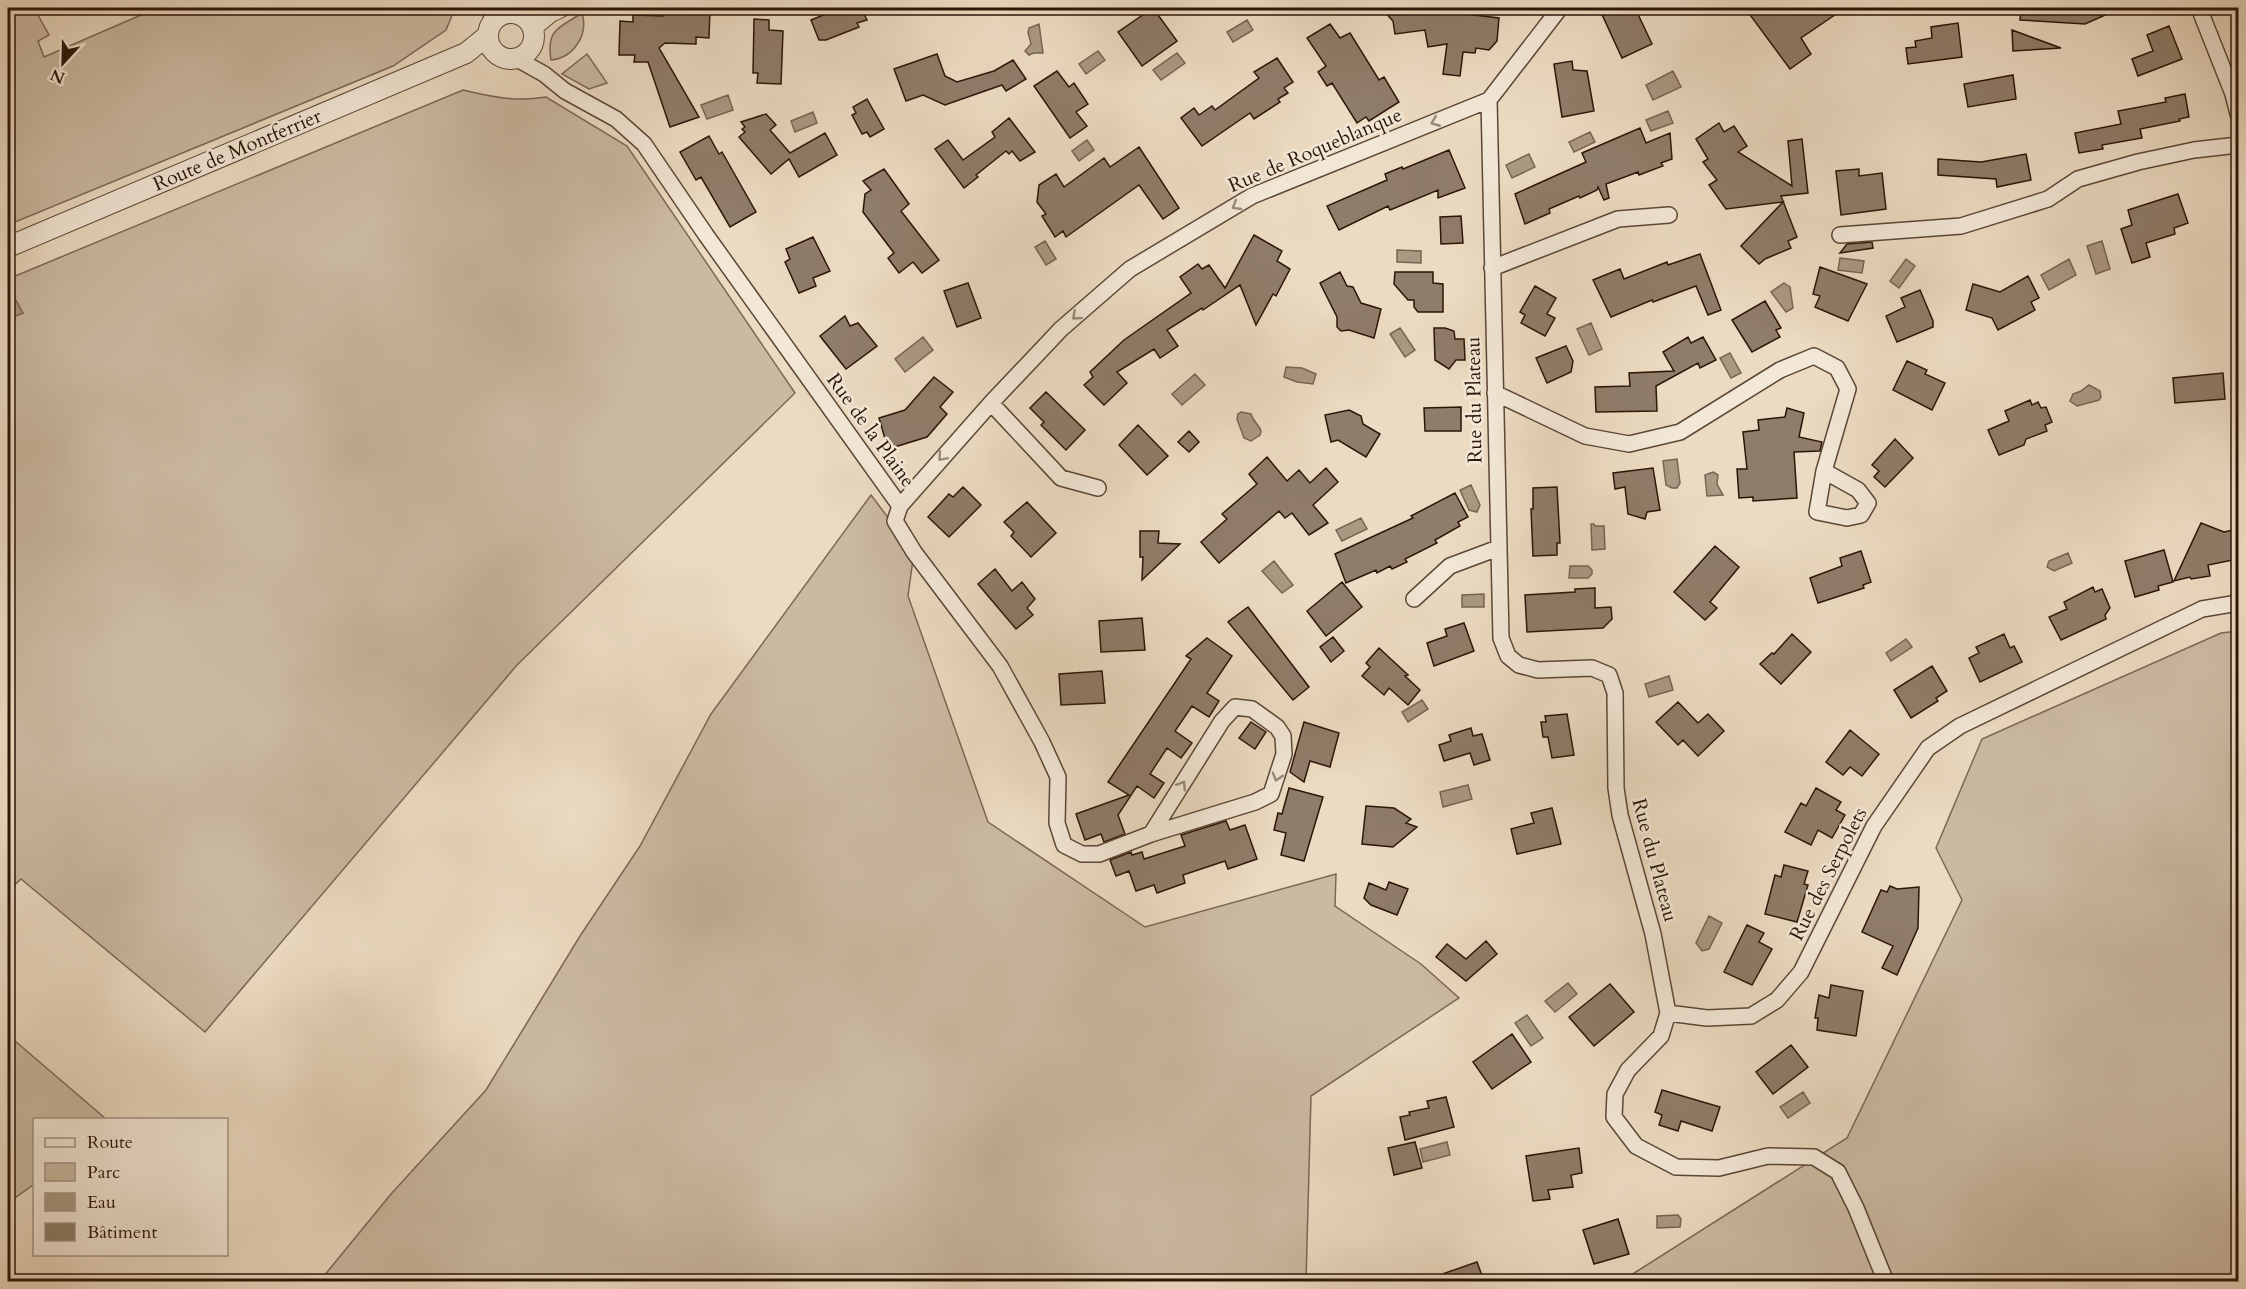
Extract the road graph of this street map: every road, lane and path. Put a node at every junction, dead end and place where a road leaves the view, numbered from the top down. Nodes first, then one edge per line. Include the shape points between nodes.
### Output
1 (1560, 8) edge
2 (2199, 8) edge
3 (555, 10) edge
4 (503, 22) edge
5 (522, 55) junction
6 (1490, 100) junction
7 (2238, 114) edge
8 (2238, 145) edge
9 (1669, 215) dead end
10 (1840, 235) dead end
11 (8, 247) edge
12 (1492, 268) junction
13 (1495, 393) junction
14 (991, 403) junction
15 (1824, 471) dead end
16 (1098, 488) dead end
17 (900, 506) junction
18 (1498, 548) junction
19 (1414, 600) dead end
20 (2238, 603) edge
21 (1150, 834) junction
22 (1668, 1013) junction
23 (1886, 1281) edge

1 - 6 street
2 - 7 street
3 - 4 street
4 - 5 street via 534,40
4 - 5 street, Route de Montferrier via 503,58
4 - 11 street, Route de Montferrier via 466,53
5 - 17 street, Rue de la Plaine via 565,91 616,119 644,144
6 - 12 street, Rue du Plateau
6 -> 14 street, Rue de Roqueblanque via 1252,196 1130,269 1061,328
8 - 10 street via 2194,150 2079,179 2048,199 1961,226
9 - 12 street via 1618,219
12 - 13 street, Rue du Plateau
13 - 15 street via 1584,436 1629,444 1680,432 1780,370 1814,356 1837,368 1848,389
13 - 18 street, Rue du Plateau
14 - 16 street via 1061,478
14 -> 17 street, Rue de Roqueblanque
17 - 21 street, Rue de la Plaine via 895,521 1000,666 1042,742 1058,777 1057,823 1064,845 1082,854 1099,854
18 - 19 street via 1450,566
18 - 22 street, Rue du Plateau via 1501,638 1508,656 1519,665 1538,670 1592,668 1609,675 1615,693 1620,815 1653,934
20 - 22 street, Rue des Serpolets via 2202,609 1960,726 1928,748 1874,826 1801,972 1777,1000 1751,1016 1707,1018
21 -> 21 street via 1222,721 1236,708 1252,709 1277,727 1283,736 1284,754 1272,794
22 - 23 street via 1661,1036 1628,1070 1615,1094 1614,1117 1636,1146 1676,1167 1719,1168 1768,1156 1814,1157 1838,1172

